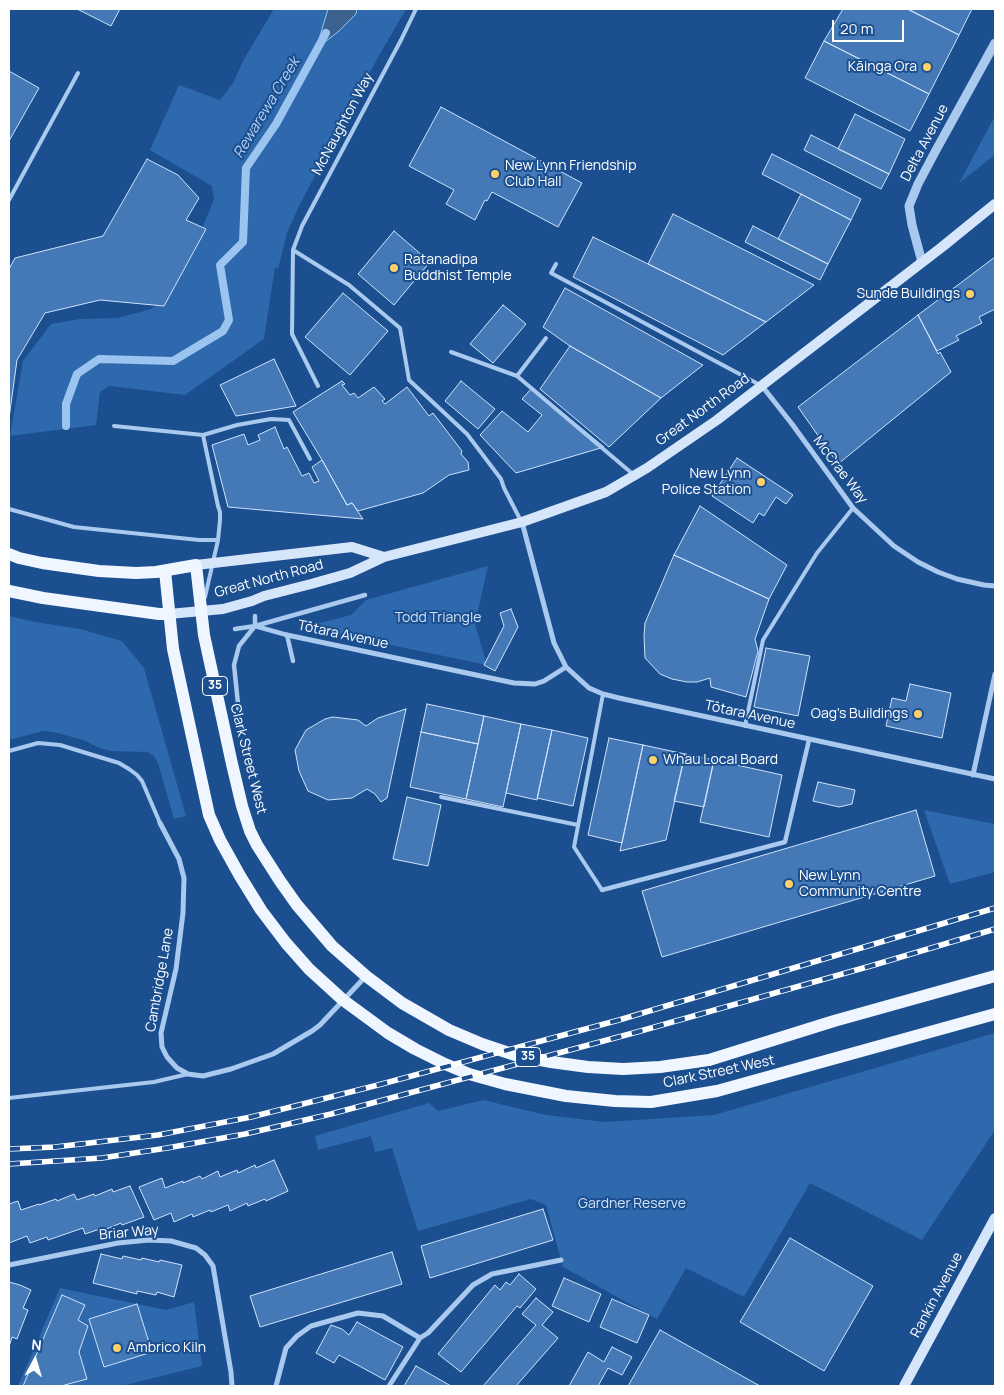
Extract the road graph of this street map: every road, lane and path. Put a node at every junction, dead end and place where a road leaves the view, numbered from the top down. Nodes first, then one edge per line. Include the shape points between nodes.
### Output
1 (416, 9) edge
2 (995, 43) edge
3 (78, 73) dead end
4 (9, 200) edge
5 (995, 204) edge
6 (293, 250) junction
7 (922, 262) junction
8 (556, 264) dead end
9 (546, 338) dead end
10 (451, 352) dead end
11 (517, 376) junction
12 (318, 386) dead end
13 (762, 386) junction
14 (114, 426) dead end
15 (203, 435) junction
16 (310, 459) dead end
17 (635, 476) junction
18 (853, 508) junction
19 (9, 509) edge
20 (522, 522) junction
21 (218, 540) junction
22 (9, 554) edge
23 (384, 557) junction
24 (212, 563) junction
25 (196, 564) junction
26 (165, 571) junction
27 (995, 586) edge
28 (9, 591) edge
29 (365, 595) dead end
30 (201, 611) junction
31 (169, 614) junction
32 (255, 616) dead end
33 (255, 626) junction
34 (235, 629) dead end
35 (287, 635) junction
36 (293, 661) dead end
37 (566, 667) junction
38 (995, 674) edge
39 (603, 694) junction
40 (745, 726) junction
41 (241, 734) dead end
42 (809, 740) junction
43 (9, 751) edge
44 (973, 775) junction
45 (995, 779) edge
46 (441, 797) dead end
47 (160, 823) joint
48 (578, 825) junction
49 (602, 890) joint
50 (366, 976) junction
51 (995, 976) edge
52 (343, 1000) junction
53 (995, 1014) edge
54 (188, 1074) junction
55 (9, 1098) edge
56 (995, 1218) edge
57 (561, 1260) dead end
58 (9, 1265) edge
59 (420, 1338) junction
60 (232, 1386) edge
61 (276, 1386) edge
62 (389, 1386) edge
63 (904, 1386) edge

1 - 6 lane, McNaughton Way via 302,226
2 - 7 street, Delta Avenue via 909,206
3 - 4 lane
5 - 7 main road, Great North Road
6 - 12 lane, McNaughton Way via 292,334
6 - 20 lane via 349,285 400,328 409,380 466,434 501,479
7 - 13 main road, Great North Road
8 - 13 lane via 551,273
9 - 11 lane
10 - 11 lane
11 - 17 lane
13 - 17 main road, Great North Road
13 - 18 street, McCrae Way
14 - 15 lane
15 - 16 lane via 270,419 289,420
15 - 21 lane via 220,512
17 - 20 main road, Great North Road via 606,492
18 - 27 street, McCrae Way via 894,546 918,562 957,579
18 - 40 lane via 817,553 764,640
19 - 21 lane via 74,527
20 - 23 main road, Great North Road
20 - 37 street, Tōtara Avenue via 554,643
21 - 24 lane
22 - 26 main road, Great North Road via 42,563 98,571
23 - 24 main road, Great North Road via 352,547
23 - 30 main road, Great North Road via 334,578 222,609
24 - 25 main road, Great North Road
24 - 30 lane
25 - 26 main road, Great North Road
25 - 30 main road, Clark Street West / 35
26 - 31 main road, Clark Street West / 35
28 - 31 main road, Great North Road
29 - 33 street
30 - 31 main road, Great North Road
30 - 50 main road, Clark Street West / 35 via 250,831 297,905 332,946
31 - 52 main road, Clark Street West / 35 via 171,640 209,815 220,840 261,910 286,943
32 - 33 street
33 - 34 street
33 - 35 street
33 - 41 street via 239,646 234,664
35 - 36 street
35 - 37 street, Tōtara Avenue via 514,683 535,684
37 - 39 street, Tōtara Avenue via 589,688
38 - 44 street
39 - 40 street, Tōtara Avenue
39 - 48 lane
40 - 42 street, Tōtara Avenue
42 - 44 street, Tōtara Avenue
42 - 49 street via 785,842
43 - 47 lane via 38,743 53,744 119,763 142,781
44 - 45 street, Tōtara Avenue
46 - 48 lane
47 - 54 street, Cambridge Lane via 179,859 184,878 176,969 161,1033 162,1047 177,1068
48 - 49 lane via 574,846
50 - 51 main road, Clark Street West / 35 via 402,1003 449,1030 482,1044 551,1062 623,1069 709,1060
50 - 52 street
52 - 53 main road, Clark Street West / 35 via 415,1049 469,1074 566,1096 651,1102 717,1091
52 - 54 street via 320,1025 273,1054 203,1076
54 - 55 lane via 154,1082
56 - 63 main road, Rankin Avenue
57 - 59 street via 492,1274 479,1281
58 - 60 street, Briar Way via 149,1240 171,1241 196,1248 214,1266
59 - 61 street via 383,1316 358,1313 311,1326 286,1348
59 - 62 street

